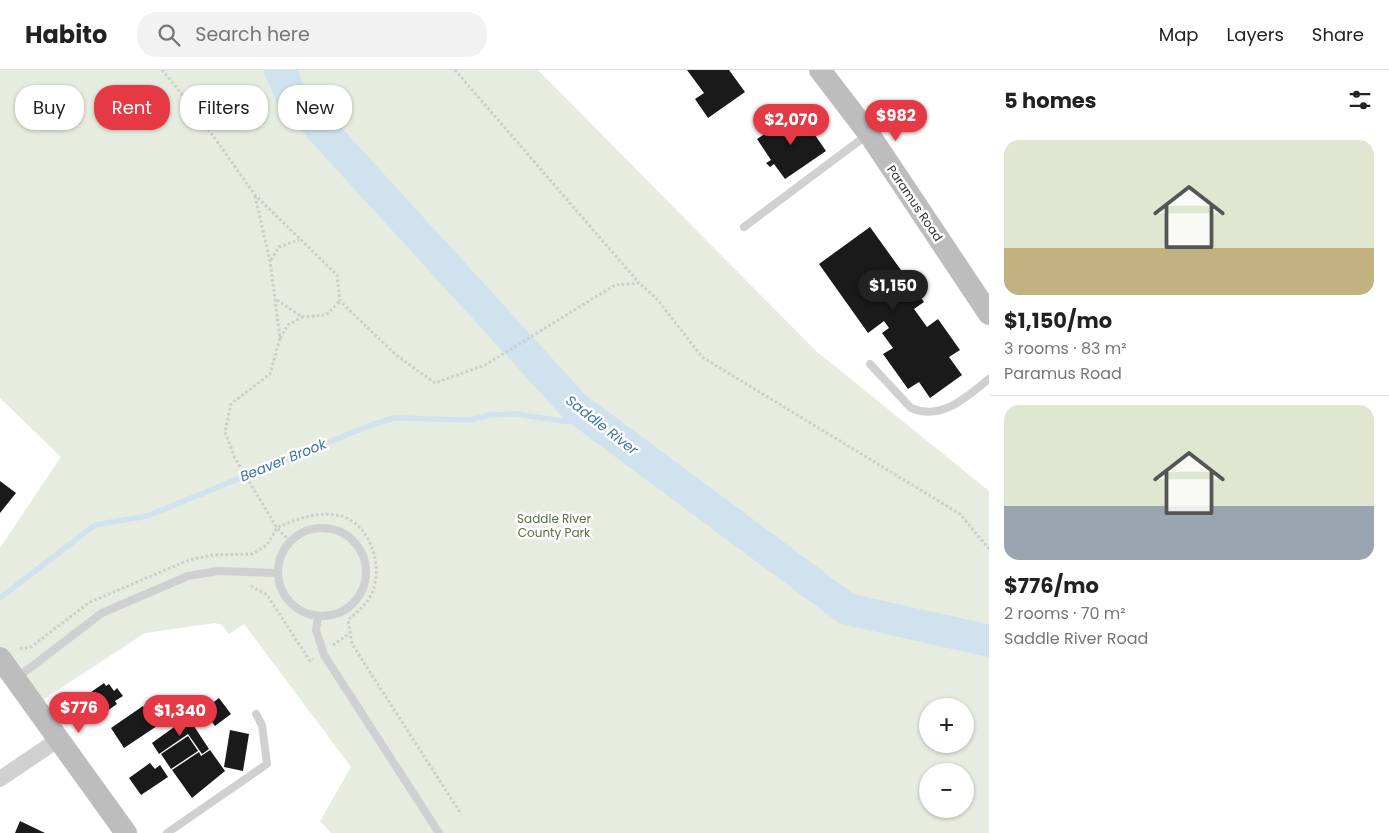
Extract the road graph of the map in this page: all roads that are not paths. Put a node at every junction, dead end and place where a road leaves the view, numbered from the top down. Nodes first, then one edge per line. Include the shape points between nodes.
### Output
1 (820, 70) edge
2 (869, 134) junction
3 (744, 227) dead end
4 (989, 314) edge
5 (870, 364) dead end
6 (989, 379) edge
7 (278, 573) junction
8 (318, 617) junction
9 (10, 654) edge
10 (16, 678) junction
11 (256, 714) dead end
12 (59, 739) junction
13 (0, 778) edge
14 (126, 833) edge
15 (167, 833) edge
16 (439, 833) edge

1 - 2 main road, Paramus Road
2 - 3 lane
2 - 4 main road, Paramus Road
5 - 6 lane via 911,408 920,412 945,410
7 - 8 lane via 280,588 288,602 301,612
7 - 8 lane via 281,556 290,541 302,532 330,528 355,542 367,568 360,596 349,608 334,616
7 - 10 lane via 218,571 188,576 102,613
8 - 16 lane via 316,630 324,655
9 - 10 main road
10 - 12 main road
11 - 15 lane via 262,725 267,764
12 - 13 street
12 - 14 main road

